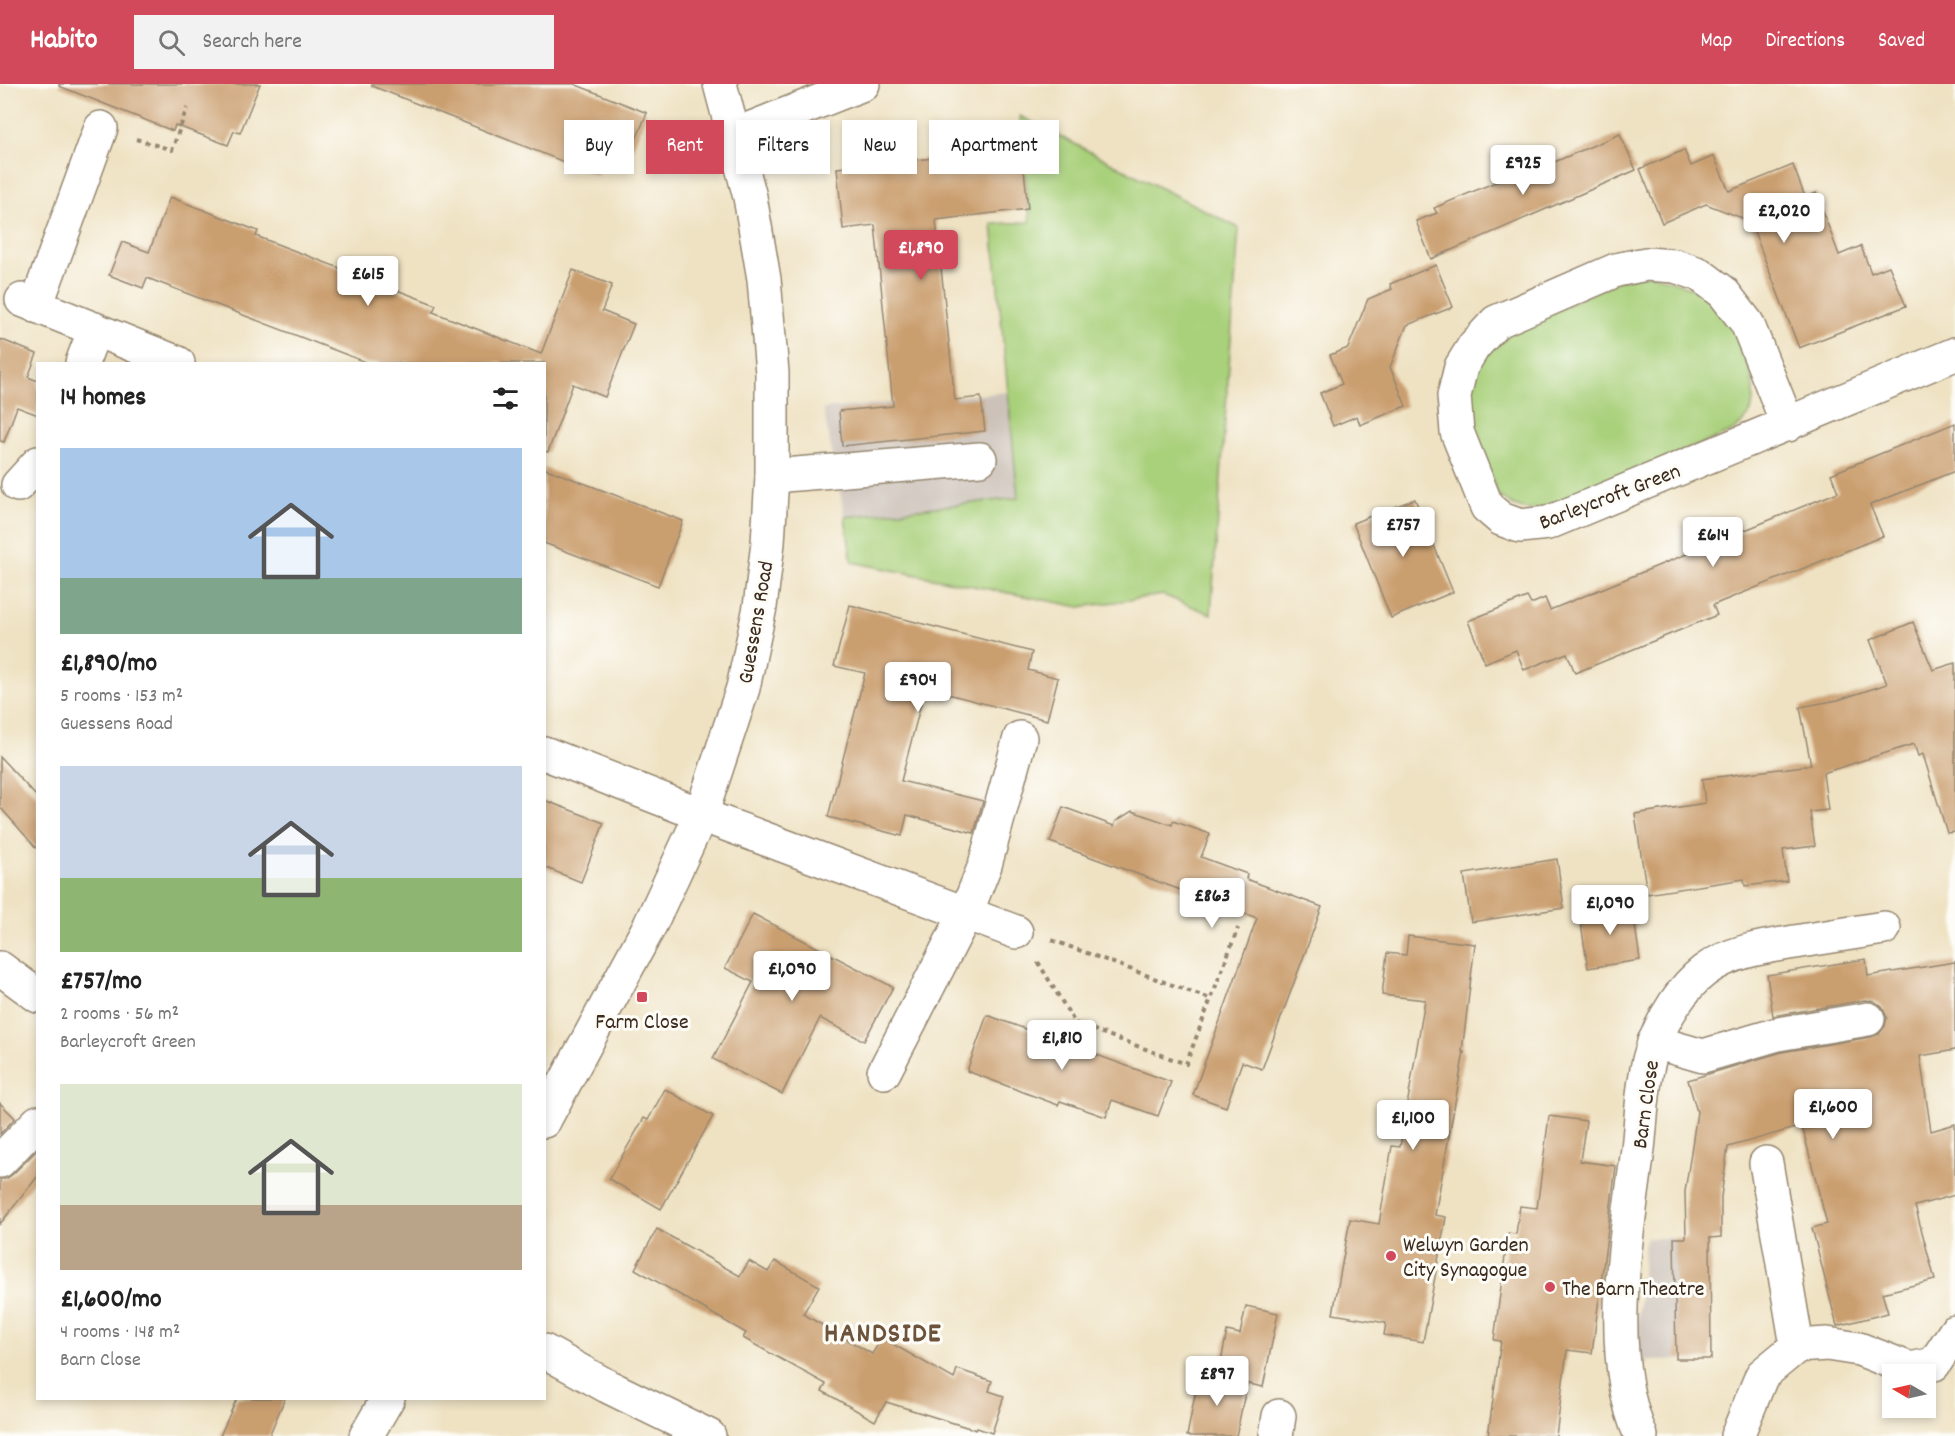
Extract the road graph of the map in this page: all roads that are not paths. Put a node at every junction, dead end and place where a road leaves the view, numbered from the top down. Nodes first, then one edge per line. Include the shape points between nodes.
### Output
1 (720, 84) edge
2 (863, 84) edge
3 (101, 128) road end
4 (734, 135) junction
5 (95, 329) junction
6 (1955, 354) edge
7 (82, 362) edge
8 (176, 362) edge
9 (1788, 424) junction
10 (980, 459) dead end
11 (772, 476) junction
12 (1020, 738) dead end
13 (546, 754) edge
14 (701, 815) junction
15 (966, 914) junction
16 (1884, 928) dead end
17 (1016, 932) road end
18 (0, 968) edge
19 (36, 995) edge
20 (1868, 1019) dead end
21 (1654, 1042) junction
22 (884, 1072) dead end
23 (546, 1117) edge
24 (36, 1124) edge
25 (0, 1161) edge
26 (1766, 1163) dead end
27 (1955, 1332) edge
28 (1797, 1346) junction
29 (546, 1352) edge
30 (387, 1400) edge
31 (366, 1436) edge
32 (709, 1436) edge
33 (1641, 1436) edge
34 (1737, 1436) edge

1 - 4 street, Guessens Road
2 - 4 street
3 - 5 street via 29,303
4 - 11 street, Guessens Road via 750,197 764,279 772,373
5 - 7 street
5 - 8 street
6 - 9 street, Barleycroft Green
9 - 9 street, Barleycroft Green via 1548,523 1520,526 1501,519 1487,507 1457,432 1454,396 1461,367 1496,322 1616,270 1646,264 1675,266 1699,274 1723,292 1747,323
10 - 11 street
11 - 14 street, Guessens Road via 768,543 753,641 743,688
12 - 15 street via 985,865
13 - 14 street
14 - 15 street
14 - 23 street, Guessens Road via 650,925
15 - 17 street
15 - 22 street
16 - 21 street, Barn Close via 1755,948 1726,959 1705,971 1685,990
18 - 19 street
20 - 21 street via 1778,1034 1703,1056
21 - 33 street, Barn Close via 1624,1257 1621,1331 1624,1380
24 - 25 street
26 - 28 street
27 - 28 street via 1934,1364 1910,1369 1859,1348
28 - 34 street via 1762,1375
29 - 32 street
30 - 31 street

